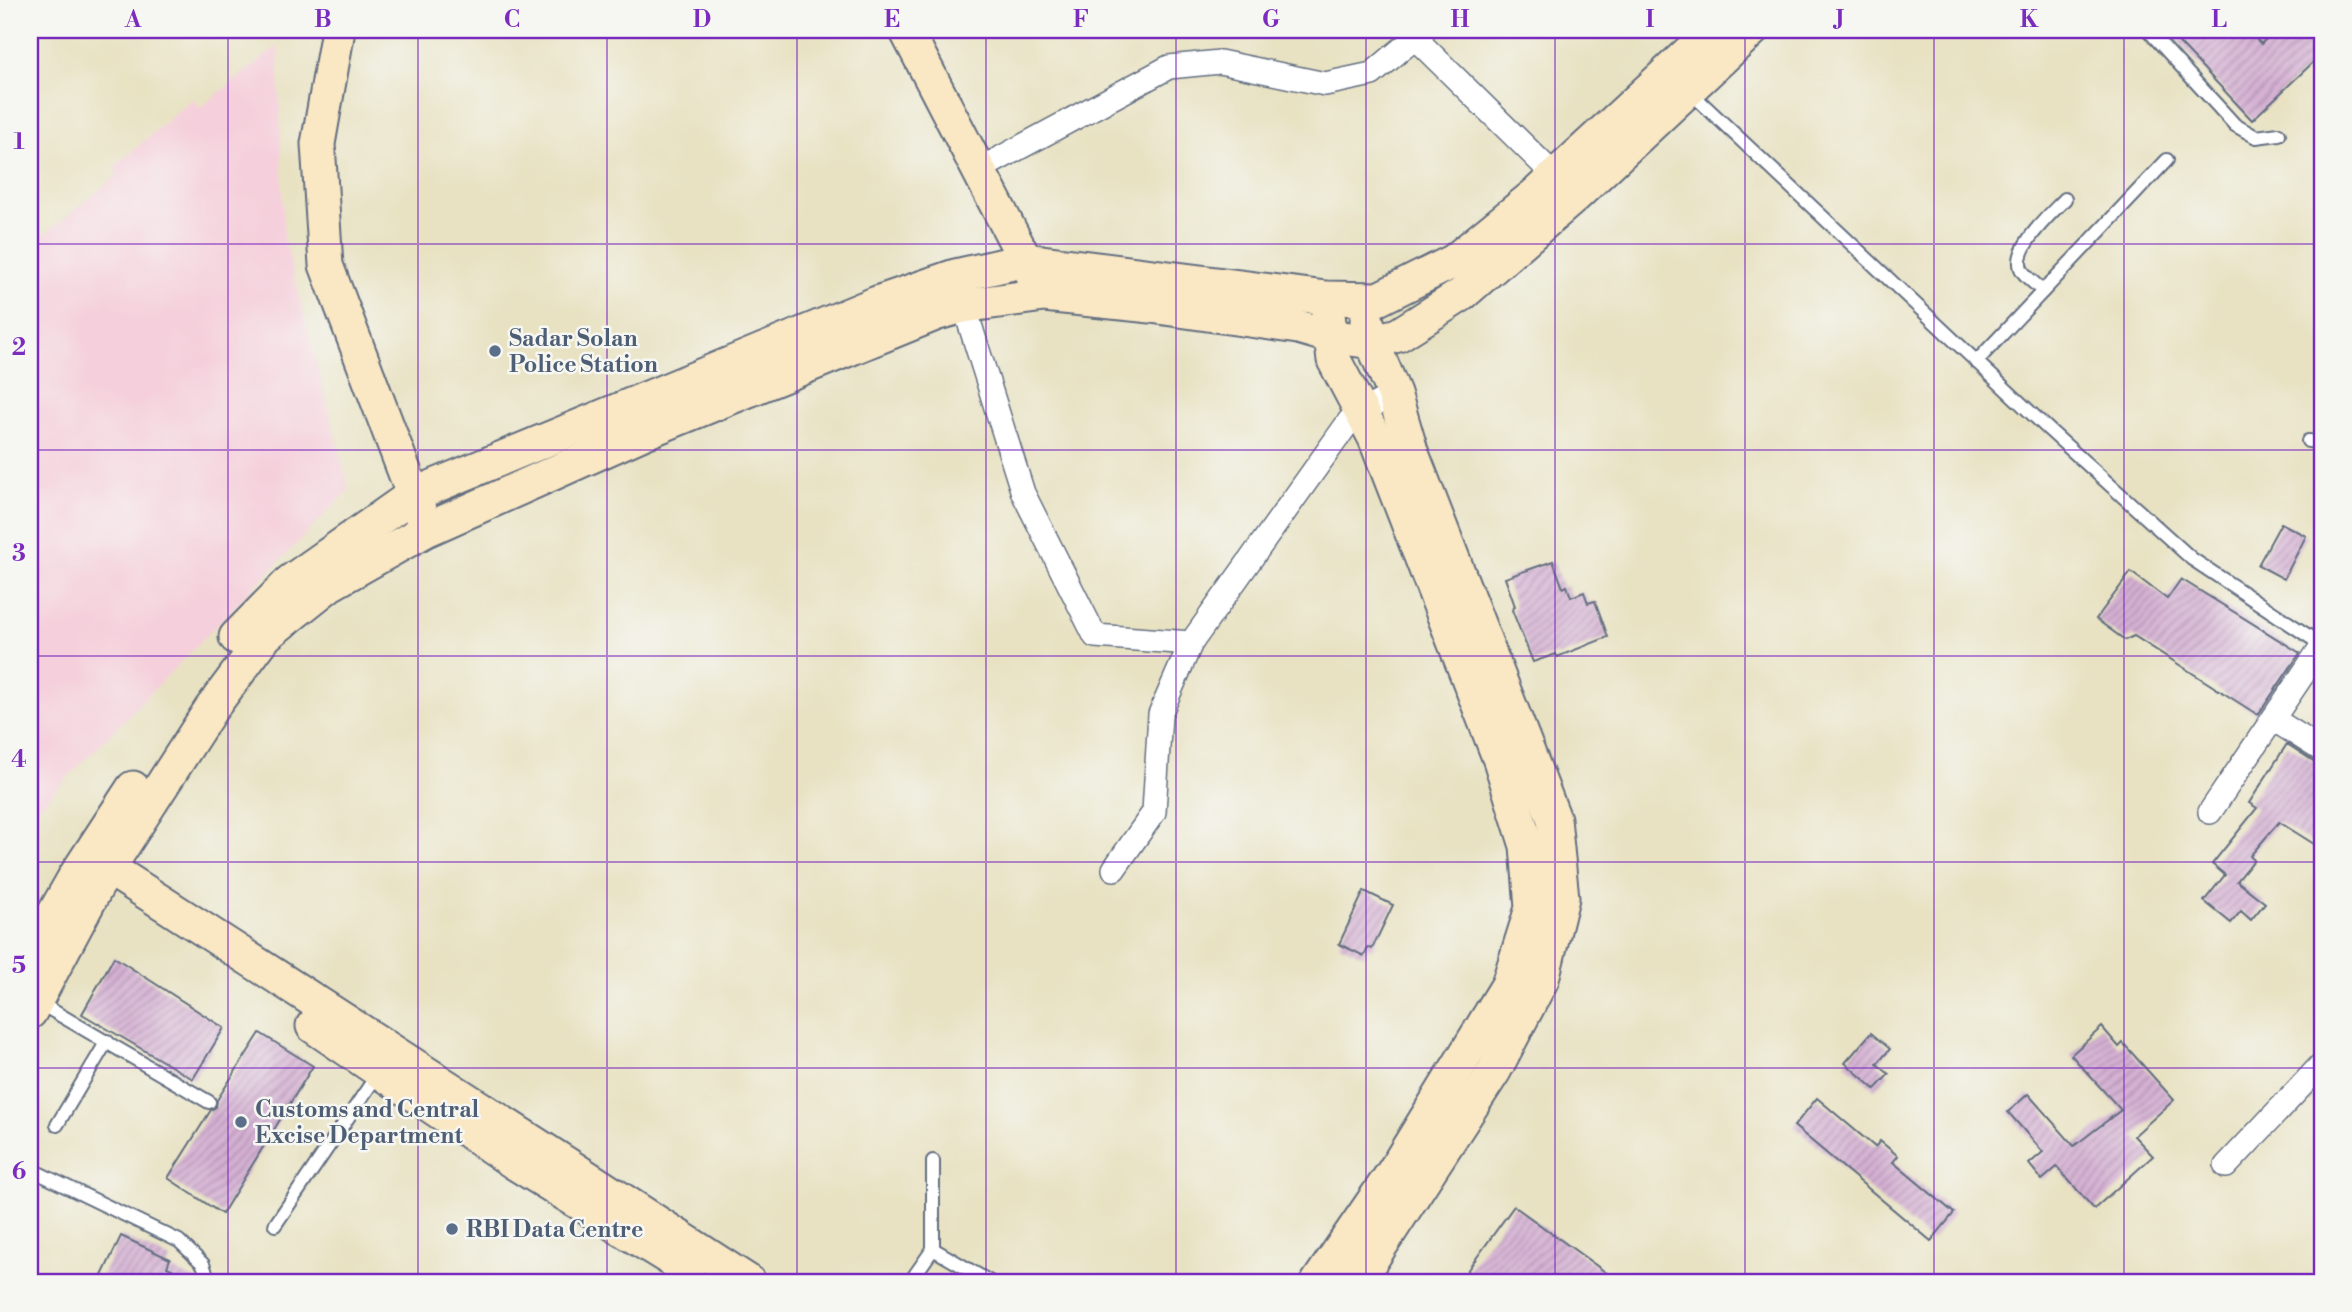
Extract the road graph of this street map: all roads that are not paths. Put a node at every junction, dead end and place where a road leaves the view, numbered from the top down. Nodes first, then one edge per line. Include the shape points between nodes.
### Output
1 (338, 30) edge
2 (906, 30) edge
3 (1752, 30) edge
4 (2148, 30) edge
5 (1707, 32) edge
6 (1420, 34) edge
7 (1680, 80) junction
8 (2279, 134) dead end
9 (2167, 160) dead end
10 (980, 169) junction
11 (1555, 176) junction
12 (2065, 199) dead end
13 (1026, 261) junction
14 (959, 291) junction
15 (2043, 291) junction
16 (1044, 295) junction
17 (1326, 298) junction
18 (1361, 298) junction
19 (1329, 336) junction
20 (1372, 342) junction
21 (1976, 362) junction
22 (1394, 394) junction
23 (1362, 412) junction
24 (2308, 441) dead end
25 (2322, 442) edge
26 (413, 495) junction
27 (426, 530) junction
28 (1191, 643) junction
29 (2322, 646) edge
30 (2273, 719) junction
31 (2322, 750) edge
32 (2210, 812) dead end
33 (1114, 869) dead end
34 (92, 871) junction
35 (30, 956) edge
36 (33, 1007) edge
37 (107, 1041) junction
38 (2322, 1064) edge
39 (380, 1072) junction
40 (209, 1102) dead end
41 (57, 1125) dead end
42 (933, 1161) dead end
43 (2226, 1166) dead end
44 (30, 1169) edge
45 (275, 1225) dead end
46 (933, 1249) junction
47 (1360, 1266) edge
48 (699, 1281) edge
49 (209, 1282) edge
50 (749, 1282) edge
51 (910, 1282) edge
52 (990, 1282) edge
53 (1318, 1282) edge

1 - 26 main road via 318,144 326,265
2 - 10 main road
3 - 7 main road
4 - 8 lane via 2235,125 2256,137
5 - 7 main road
6 - 10 street via 1372,74 1325,84 1220,62 1169,67
6 - 11 street
7 - 11 main road
7 - 20 main road via 1575,196 1461,295 1398,335
7 - 21 lane
9 - 15 lane
10 - 13 main road
11 - 18 main road via 1454,261 1378,299
12 - 15 lane via 2022,251 2022,271
13 - 14 main road
13 - 16 main road
13 - 17 main road
14 - 16 main road
14 - 26 main road via 877,303
14 - 27 main road via 935,314 643,433
14 - 28 street via 1023,493 1095,636
15 - 21 lane
16 - 19 main road via 1298,327
17 - 18 main road
17 - 19 main road
18 - 20 main road
19 - 20 main road
19 - 23 main road via 1334,360
20 - 22 main road
21 - 29 lane via 2192,559
22 - 23 street
22 - 47 main road via 1410,451 1554,819 1562,898 1542,979 1494,1072
23 - 28 street via 1350,420
23 - 47 main road via 1500,760 1527,846 1532,908 1508,985 1394,1171
24 - 25 lane
26 - 27 main road
26 - 34 main road via 291,581 241,629
27 - 34 main road via 330,584 266,635
28 - 33 street via 1160,714 1154,812
29 - 30 street
30 - 31 street
30 - 32 street
34 - 35 main road
34 - 36 main road
34 - 39 main road
34 - 50 main road
36 - 37 lane
37 - 40 lane
37 - 41 lane
38 - 43 street
39 - 45 lane
39 - 48 main road
42 - 46 lane
44 - 49 lane via 179,1241 203,1264
46 - 51 lane
46 - 52 lane
47 - 53 main road

